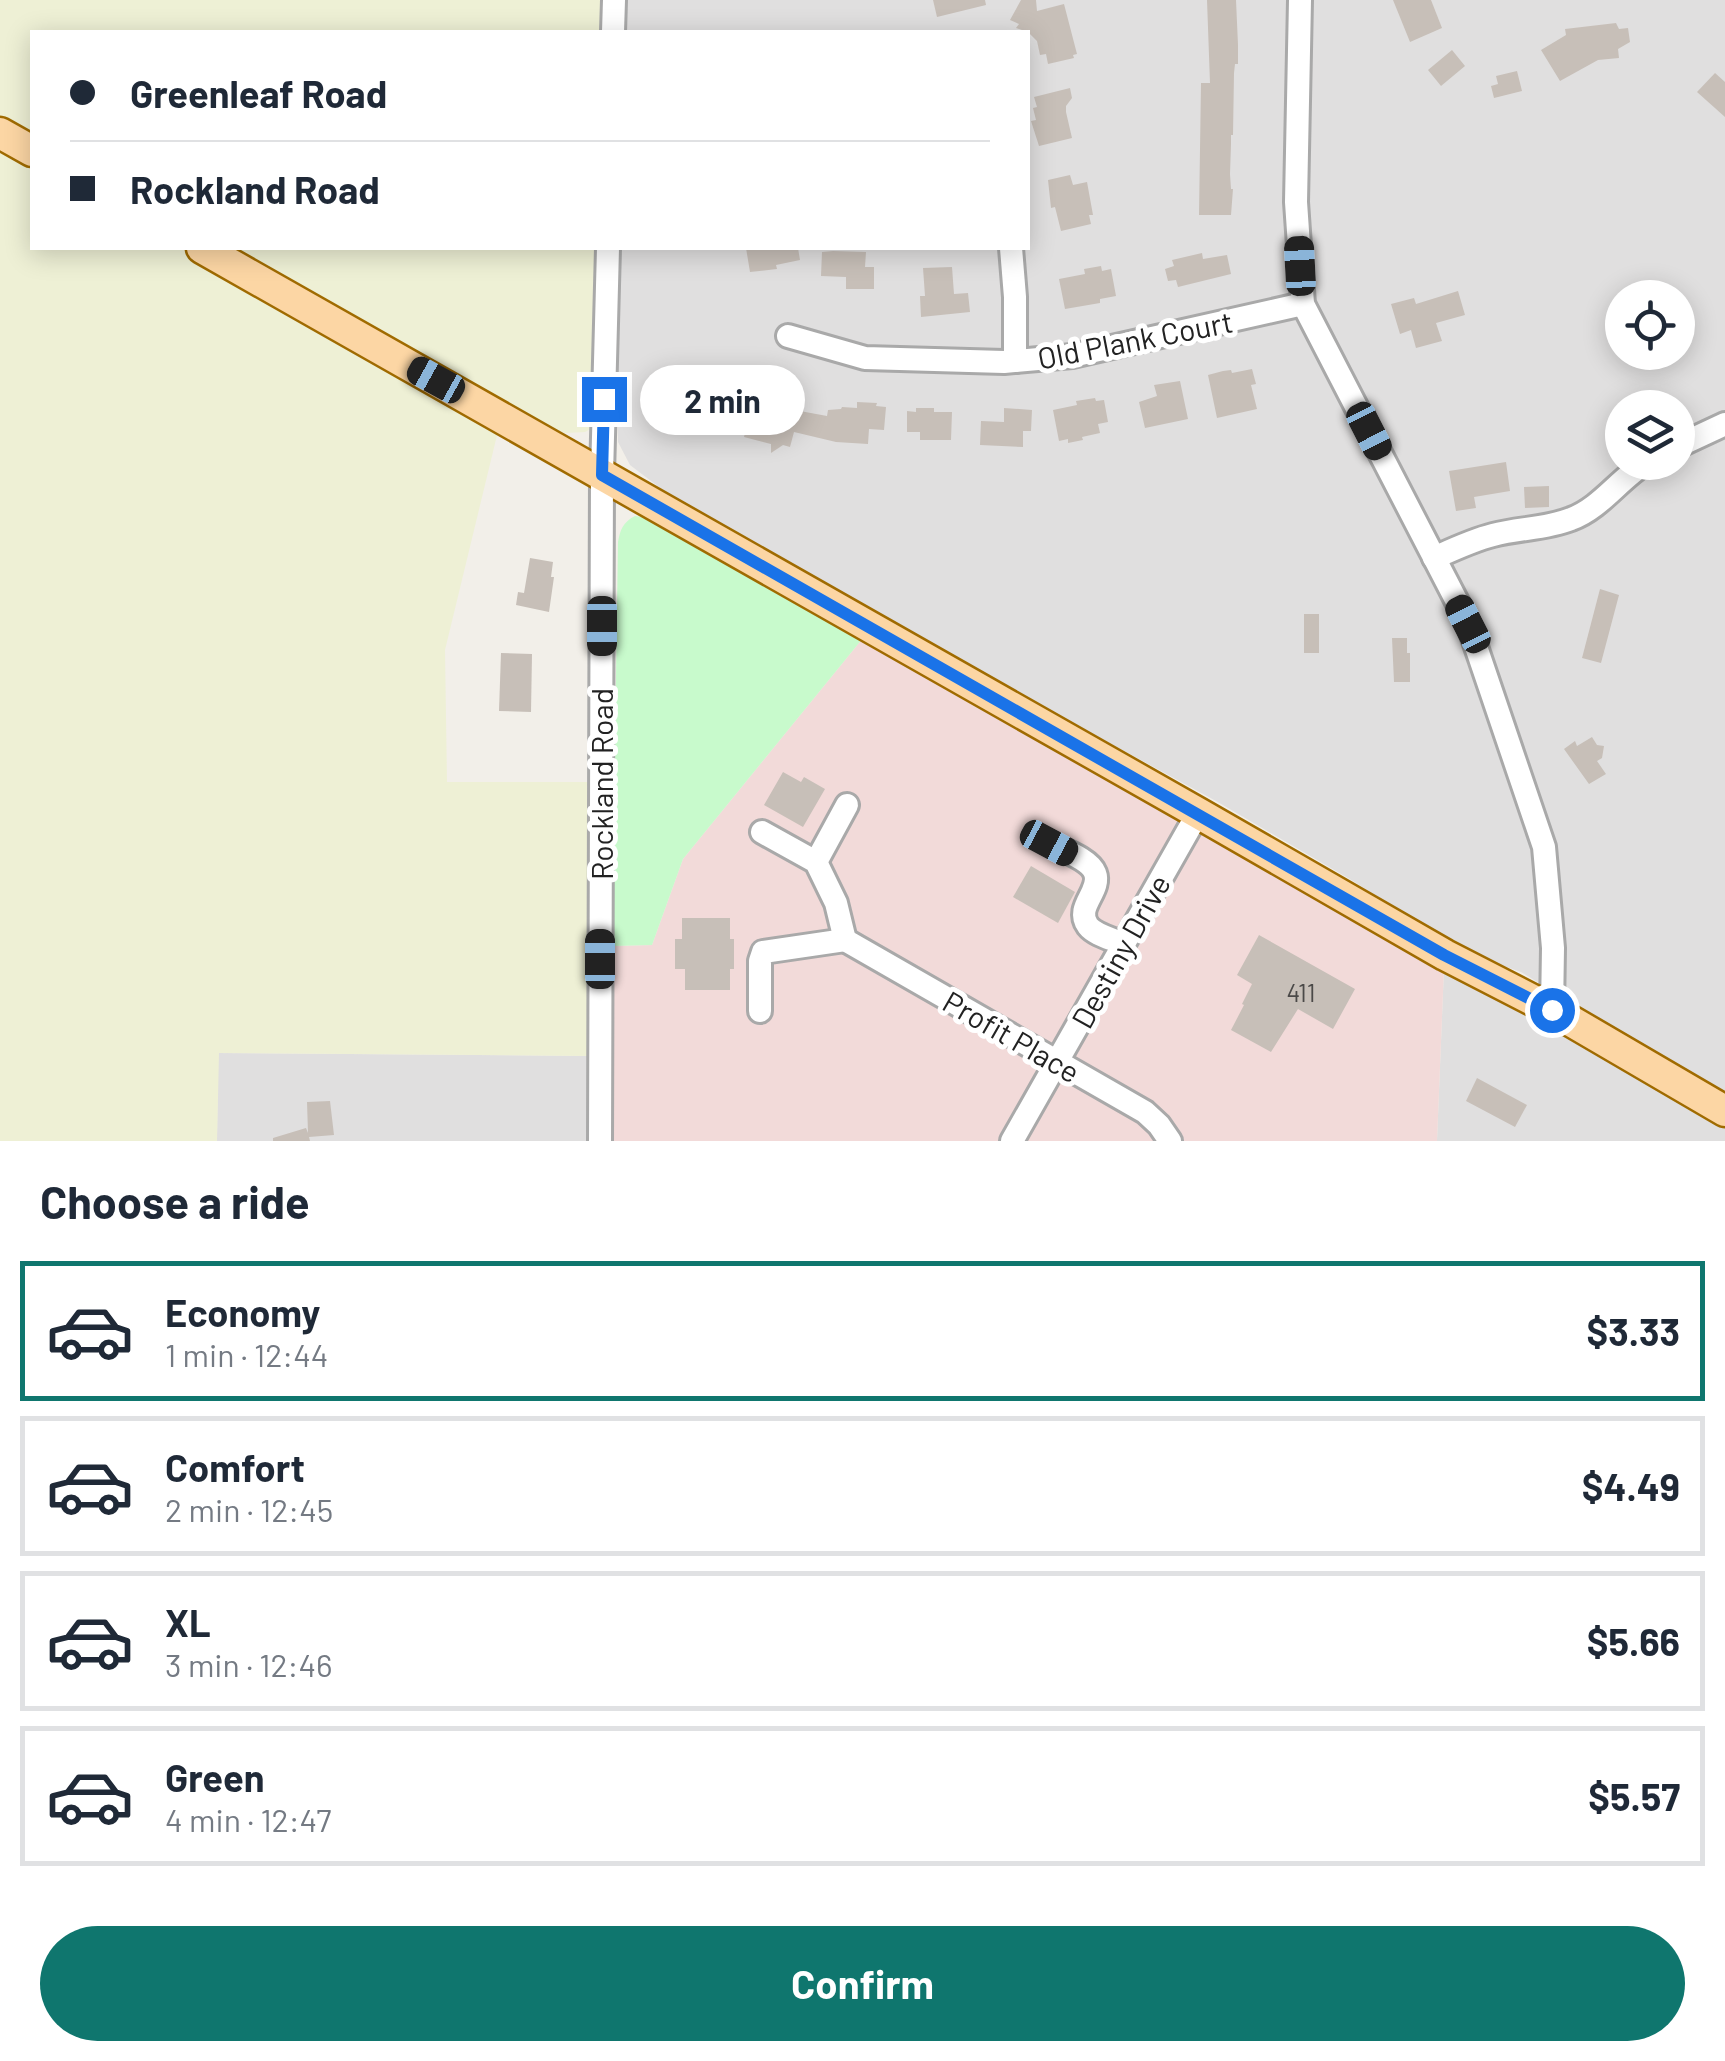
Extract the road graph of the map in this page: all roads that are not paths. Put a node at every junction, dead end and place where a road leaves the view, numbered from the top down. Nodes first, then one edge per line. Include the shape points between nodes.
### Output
1 (614, 0) edge
2 (1300, 0) edge
3 (613, 30) edge
4 (0, 133) edge
5 (30, 151) edge
6 (206, 250) edge
7 (608, 250) edge
8 (1012, 250) edge
9 (1303, 304) junction
10 (788, 336) dead end
11 (1015, 361) junction
12 (1725, 424) edge
13 (1695, 438) edge
14 (602, 475) junction
15 (1623, 480) edge
16 (1434, 558) junction
17 (847, 806) dead end
18 (1198, 813) junction
19 (762, 832) dead end
20 (1049, 843) dead end
21 (816, 862) junction
22 (845, 940) junction
23 (1124, 944) junction
24 (1552, 1010) junction
25 (760, 1011) dead end
26 (1058, 1062) junction
27 (1725, 1111) edge
28 (600, 1141) edge
29 (1012, 1141) edge
30 (1170, 1141) edge

1 - 3 street
2 - 9 street via 1296,202
4 - 5 main road
6 - 14 main road
7 - 14 street, Rockland Road
8 - 11 street
9 - 11 street, Old Plank Court via 1072,356
9 - 16 street
10 - 11 street, Old Plank Court via 866,358
12 - 13 street
14 - 18 main road
14 - 28 street, Rockland Road
15 - 16 street via 1574,519 1494,534
16 - 24 street via 1468,624 1544,847
17 - 21 street
18 - 23 street, Destiny Drive
18 - 24 main road
19 - 21 street
20 - 23 street via 1089,864 1096,885 1086,923
21 - 22 street
22 - 25 street via 763,952
22 - 26 street, Profit Place
23 - 26 street, Destiny Drive
24 - 27 main road
26 - 29 street, Destiny Drive
26 - 30 street, Profit Place via 1146,1112

